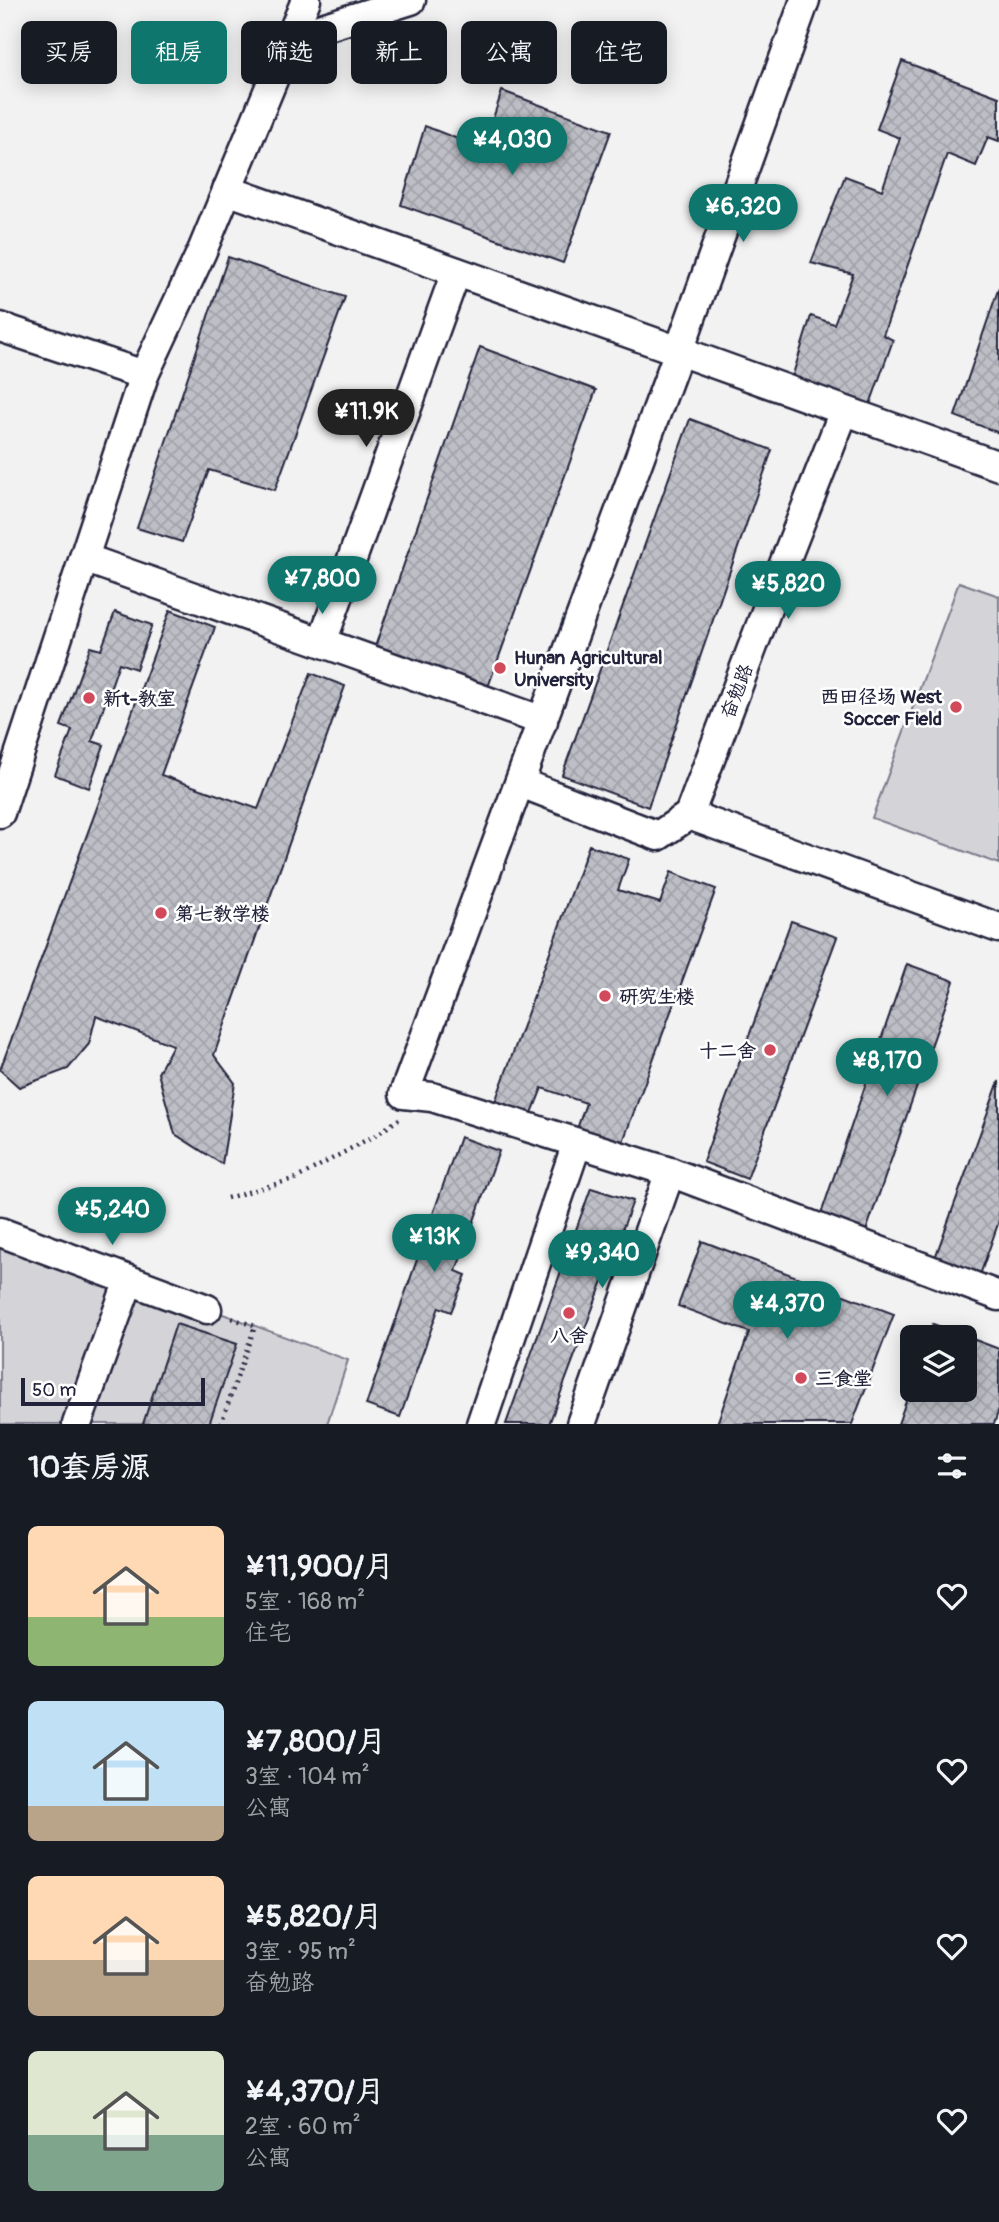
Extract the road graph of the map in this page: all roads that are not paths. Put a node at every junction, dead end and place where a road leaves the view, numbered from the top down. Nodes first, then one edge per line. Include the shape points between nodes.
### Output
1 (306, 0) edge
2 (411, 0) edge
3 (805, 0) edge
4 (297, 21) edge
5 (337, 23) edge
6 (271, 84) edge
7 (227, 190) junction
8 (456, 272) junction
9 (0, 327) edge
10 (679, 351) junction
11 (144, 376) junction
12 (844, 411) junction
13 (999, 466) edge
14 (84, 558) junction
15 (322, 642) junction
16 (543, 721) junction
17 (7, 765) edge
18 (521, 783) junction
19 (0, 813) edge
20 (689, 815) junction
21 (999, 928) edge
22 (577, 1143) junction
23 (670, 1172) junction
24 (0, 1232) edge
25 (129, 1280) junction
26 (999, 1296) edge
27 (207, 1309) road end
28 (77, 1424) edge
29 (481, 1424) edge
30 (581, 1424) edge

1 - 4 street
2 - 5 street
3 - 10 street
6 - 7 street
7 - 8 street
7 - 11 street
8 - 10 street
8 - 15 street
9 - 11 street
10 - 12 street
10 - 16 street
11 - 14 street
12 - 13 street
12 - 20 street, 奋勉路
14 - 15 street
14 - 17 street
15 - 16 street
16 - 18 street
17 - 19 street
18 - 20 street via 659,836
18 - 22 street via 404,1094 432,1097
20 - 21 street
22 - 23 street
22 - 29 street
23 - 26 street
23 - 30 street
24 - 25 street
25 - 27 street
25 - 28 street

